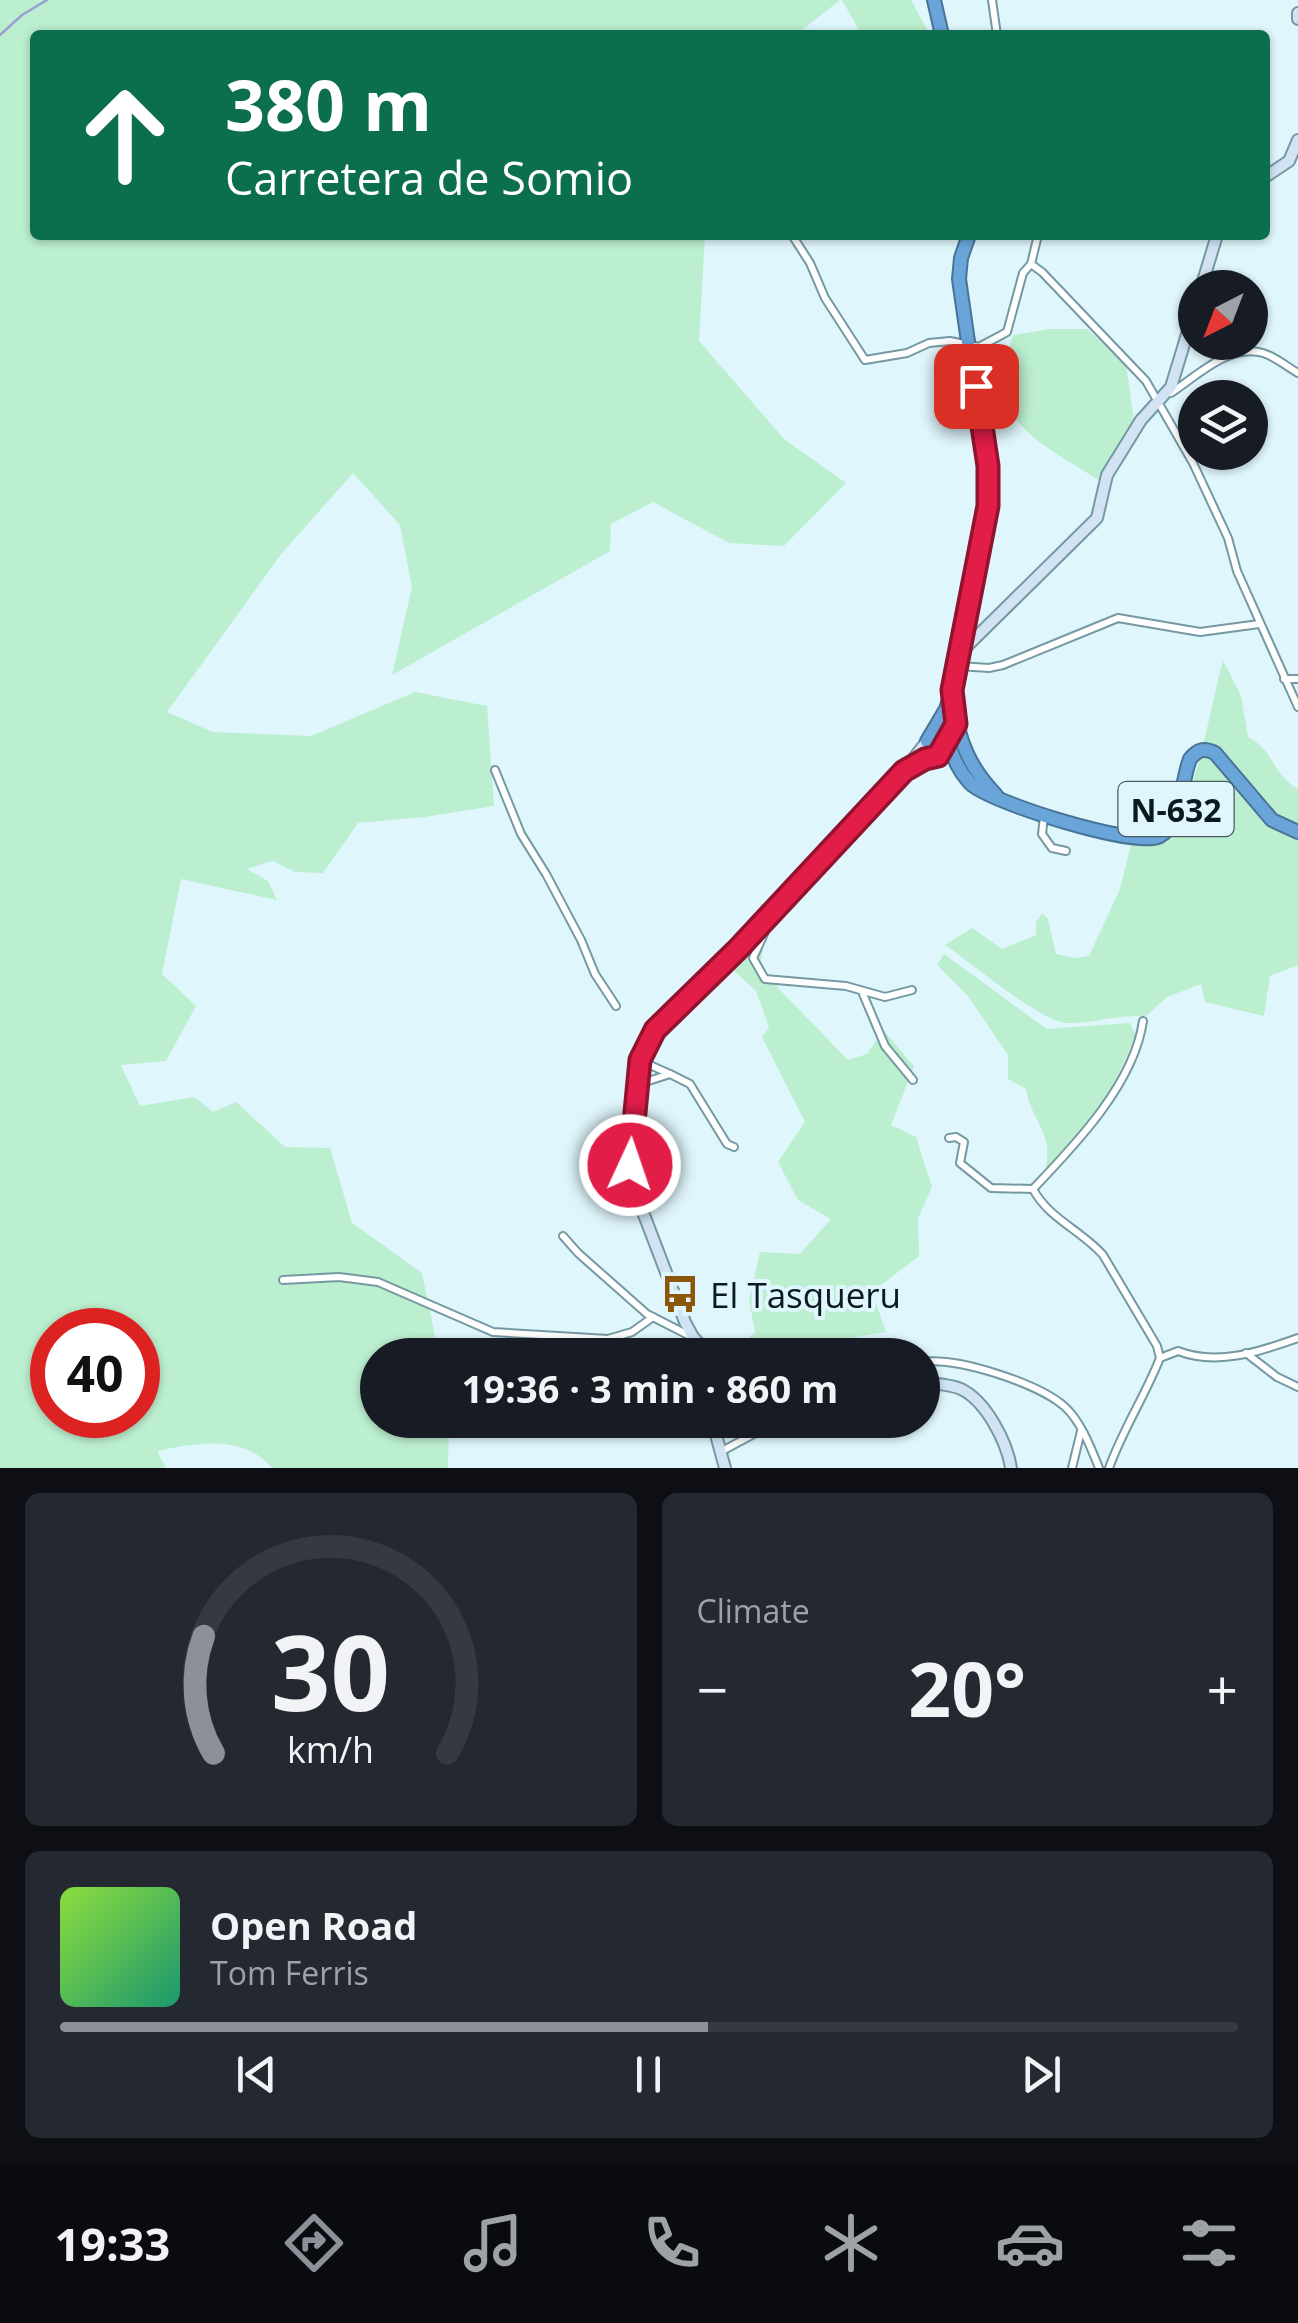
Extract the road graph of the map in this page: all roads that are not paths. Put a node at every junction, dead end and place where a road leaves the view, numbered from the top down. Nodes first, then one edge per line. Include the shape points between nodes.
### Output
1 (934, 0) edge
2 (992, 0) edge
3 (941, 30) edge
4 (996, 30) edge
5 (1298, 140) edge
6 (1270, 174) edge
7 (795, 240) edge
8 (967, 240) edge
9 (1037, 240) edge
10 (1215, 240) edge
11 (1031, 264) junction
12 (1206, 270) edge
13 (970, 347) junction
14 (1179, 360) edge
15 (1298, 374) edge
16 (1158, 402) junction
17 (1259, 624) junction
18 (959, 659) junction
19 (1298, 678) edge
20 (1284, 679) junction
21 (952, 690) junction
22 (1298, 707) edge
23 (946, 708) junction
24 (956, 724) junction
25 (927, 741) junction
26 (948, 744) junction
27 (938, 756) junction
28 (958, 767) junction
29 (494, 770) dead end
30 (904, 771) junction
31 (976, 774) junction
32 (1001, 800) junction
33 (1044, 815) junction
34 (1298, 832) edge
35 (1066, 851) dead end
36 (762, 923) junction
37 (912, 990) dead end
38 (862, 993) junction
39 (616, 1006) dead end
40 (1143, 1021) dead end
41 (640, 1060) junction
42 (670, 1074) junction
43 (913, 1080) dead end
44 (636, 1085) junction
45 (949, 1138) dead end
46 (734, 1147) dead end
47 (1034, 1190) junction
48 (563, 1236) dead end
49 (283, 1280) dead end
50 (653, 1317) junction
51 (693, 1337) joint
52 (1298, 1338) edge
53 (1246, 1353) junction
54 (1160, 1358) junction
55 (940, 1364) edge
56 (940, 1384) edge
57 (1298, 1388) edge
58 (1081, 1430) junction
59 (718, 1438) edge
60 (744, 1438) edge
61 (722, 1451) junction
62 (725, 1468) edge
63 (1011, 1468) edge
64 (1072, 1468) edge
65 (1099, 1468) edge
66 (1108, 1468) edge

1 - 3 highway
2 - 4 street
5 - 6 street via 1289,162
7 - 13 street via 865,360 929,343
8 - 13 highway, N-632 via 959,268
9 - 11 street
10 - 12 street
11 - 13 street via 1008,332
11 - 16 street via 1125,358
13 - 18 highway, N-632 via 990,488
14 - 16 street
15 - 16 street via 1250,350 1230,354
16 - 17 street via 1228,538
16 - 18 street via 1108,474 1098,518
17 - 18 street via 1200,632 1118,618 1003,665 973,668
17 - 20 street
18 - 21 highway, N-632
19 - 20 street
20 - 22 street
21 - 23 highway, N-632
21 - 24 highway, N-632
23 - 25 highway
23 - 26 highway, N-632
24 - 26 highway
24 - 31 highway, N-632
25 - 26 highway
25 - 30 street
26 - 27 highway
26 - 28 highway, N-632
26 - 31 highway
27 - 28 highway
27 - 30 street
28 - 32 highway, N-632 via 978,790
29 - 39 street via 520,834
30 - 36 street
31 - 32 highway, N-632
32 - 33 highway, N-632
33 - 34 highway, N-632 via 1132,840 1155,839 1172,825 1190,759 1206,748 1272,820
33 - 35 street via 1042,834 1052,848
36 - 38 street via 753,958 766,978
36 - 41 street via 655,1030
37 - 38 street via 896,997
38 - 43 street via 886,1046
40 - 47 street via 1107,1103
41 - 42 street
41 - 44 street
42 - 44 street
42 - 46 street via 690,1084
44 - 51 street via 630,1165
45 - 47 street via 964,1142 960,1163 991,1188
47 - 54 street via 1103,1255
48 - 50 street
49 - 50 street via 339,1276 378,1282 493,1332 608,1339
50 - 51 street
52 - 53 street
53 - 54 street via 1199,1359 1178,1350
53 - 57 street
54 - 66 street
55 - 58 street via 994,1372 1044,1392 1067,1408
56 - 63 street via 970,1395 984,1410
58 - 64 street
58 - 65 street
59 - 61 street
60 - 61 street
61 - 62 street

